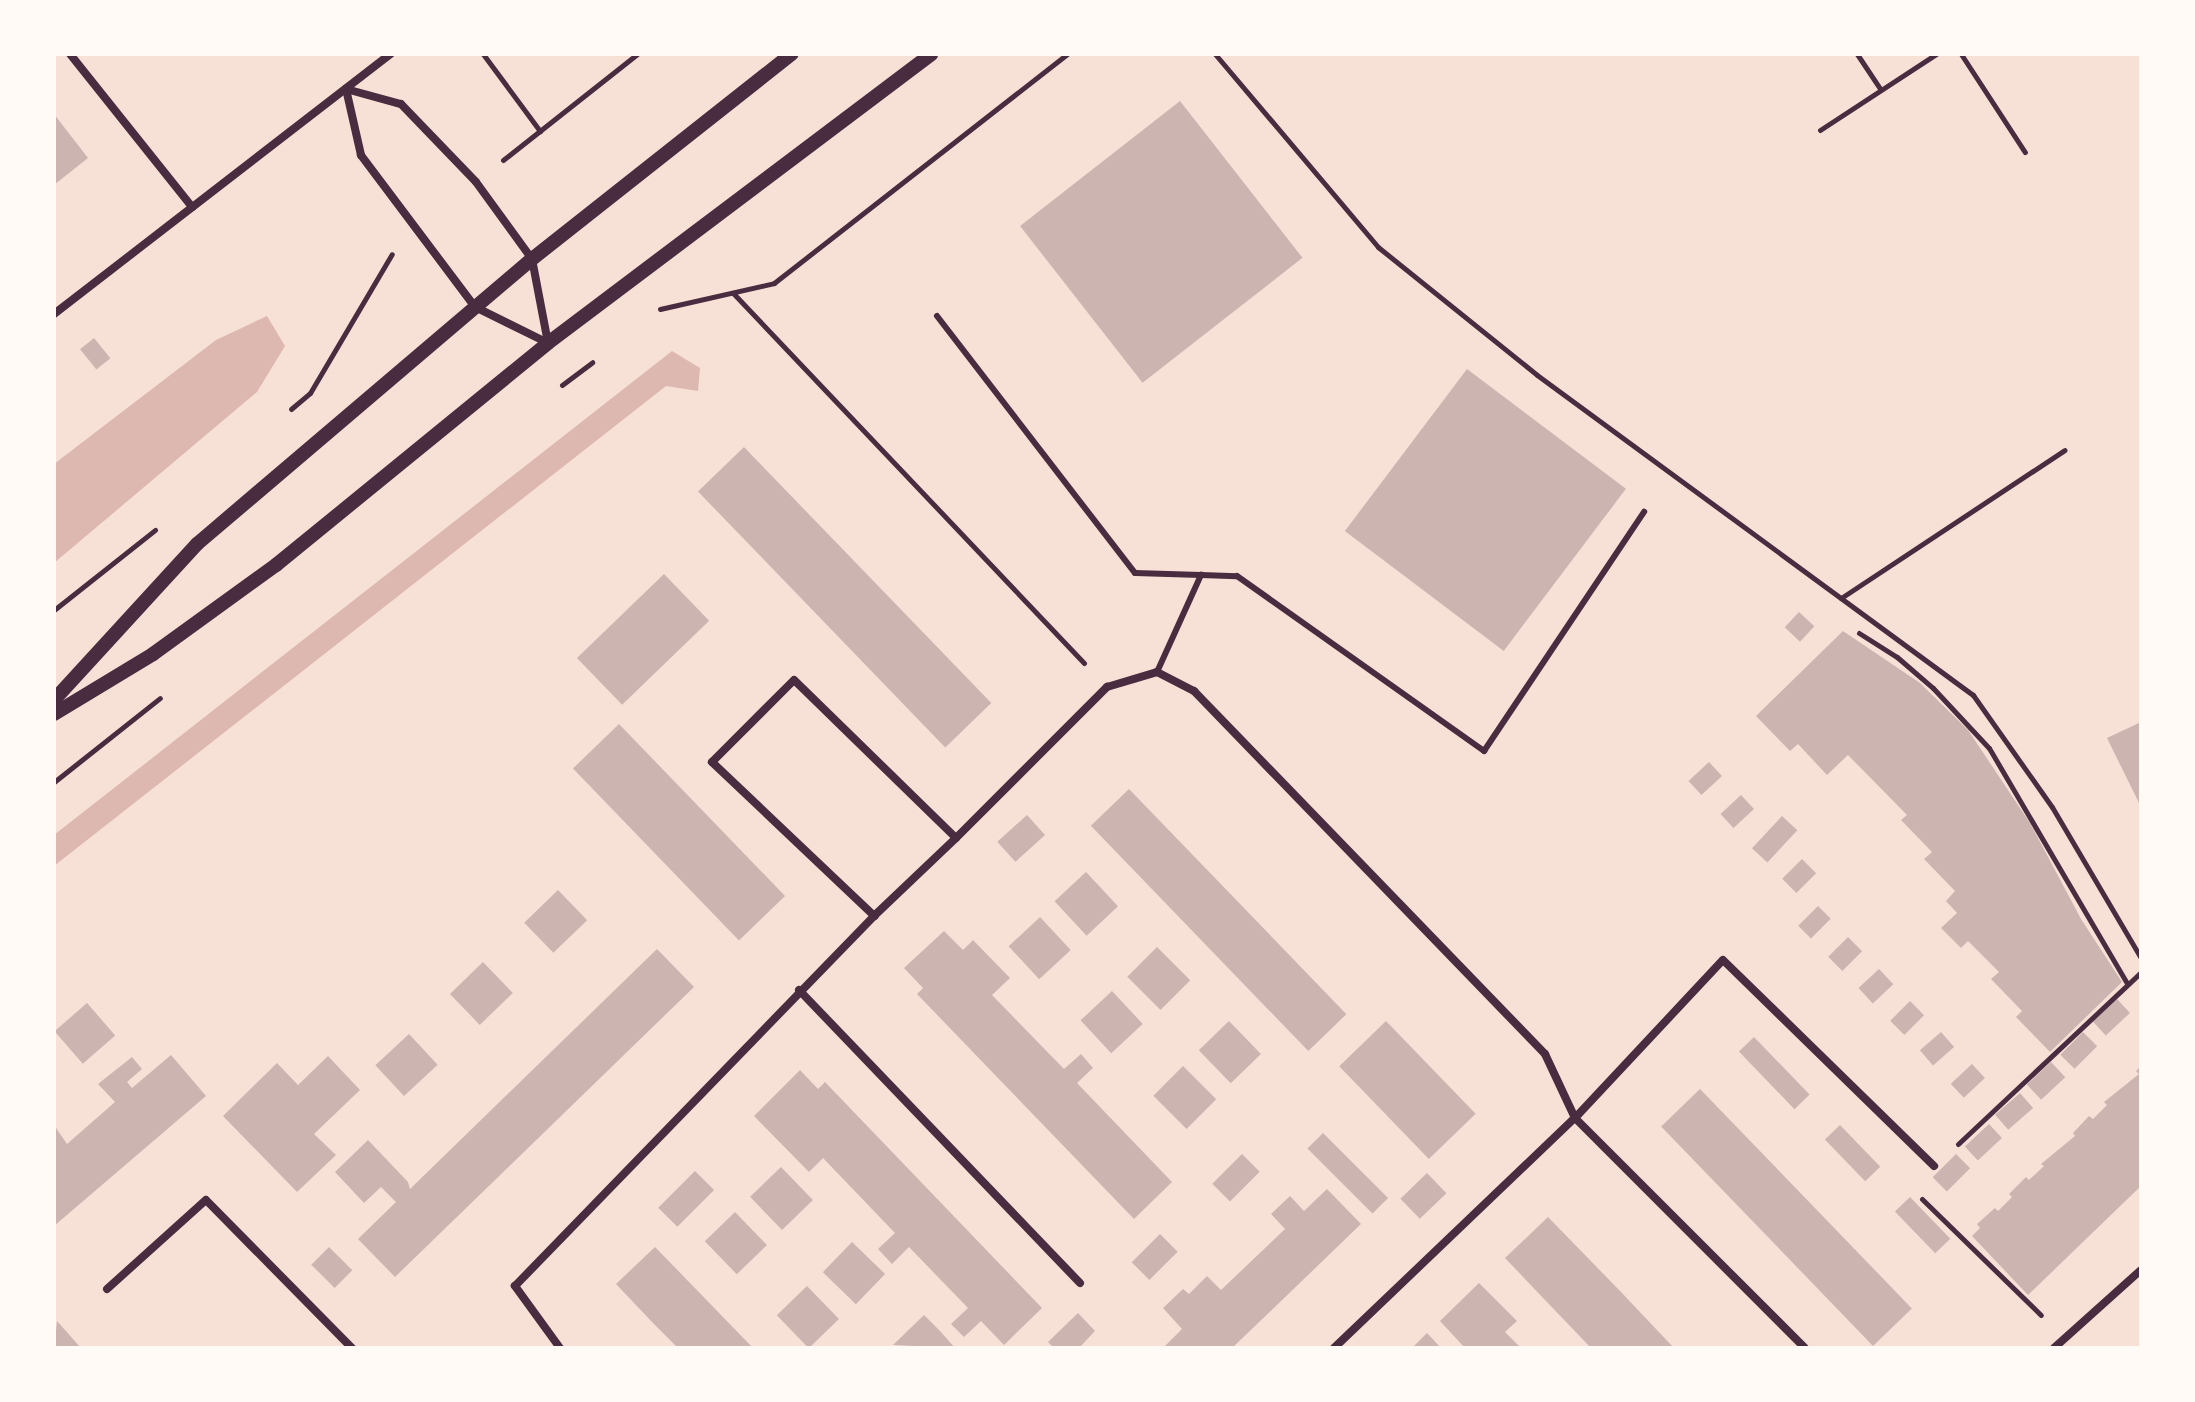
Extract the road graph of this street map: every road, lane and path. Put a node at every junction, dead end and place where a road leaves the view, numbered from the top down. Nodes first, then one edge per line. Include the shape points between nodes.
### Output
1 (70, 54) edge
2 (391, 54) edge
3 (483, 54) edge
4 (637, 54) edge
5 (792, 54) edge
6 (931, 54) edge
7 (1067, 54) edge
8 (1215, 54) edge
9 (1857, 54) edge
10 (1936, 54) edge
11 (1961, 54) edge
12 (346, 89) junction
13 (1881, 90) junction
14 (1820, 130) dead end
15 (540, 131) junction
16 (2025, 152) dead end
17 (476, 182) junction
18 (192, 207) junction
19 (416, 231) junction
20 (532, 259) junction
21 (732, 293) junction
22 (475, 307) junction
23 (653, 310) dead end
24 (54, 314) edge
25 (937, 316) dead end
26 (548, 343) junction
27 (598, 357) dead end
28 (561, 386) dead end
29 (287, 413) dead end
30 (2065, 450) dead end
31 (1644, 512) dead end
32 (162, 524) dead end
33 (1201, 575) junction
34 (1841, 598) junction
35 (54, 610) edge
36 (1859, 633) dead end
37 (1157, 672) junction
38 (1107, 687) junction
39 (164, 695) dead end
40 (54, 700) edge
41 (54, 714) edge
42 (54, 782) edge
43 (956, 838) junction
44 (874, 916) junction
45 (2141, 958) edge
46 (2141, 972) edge
47 (2127, 983) junction
48 (799, 990) junction
49 (1575, 1118) junction
50 (1934, 1166) junction
51 (2141, 1270) edge
52 (1080, 1283) dead end
53 (107, 1289) dead end
54 (2065, 1339) junction
55 (352, 1348) edge
56 (560, 1348) edge
57 (1334, 1348) edge
58 (1805, 1348) edge
59 (2054, 1348) edge

1 - 18 street
2 - 12 street
3 - 15 path
4 - 15 path
5 - 20 street
6 - 26 street
7 - 21 path via 774,283
8 - 34 path via 1378,247 1537,375
9 - 13 path
10 - 13 path
11 - 16 path
12 - 17 street via 401,104
12 - 18 street
12 - 19 street via 361,155
13 - 14 path
15 - 17 path
17 - 20 street
18 - 24 street
19 - 22 street
19 - 29 path via 388,259 310,393
20 - 22 street
20 - 26 street
21 - 23 path
21 - 38 path
22 - 26 street
22 - 40 street via 197,544
25 - 33 lane via 1135,573
26 - 41 street via 276,565 153,654
27 - 28 path
30 - 34 path
31 - 33 lane via 1484,751 1237,576
32 - 35 path
33 - 37 lane
34 - 45 path via 1973,695 2052,807
36 - 47 path via 1933,688 1989,748
37 - 38 street
37 - 49 street via 1194,691 1545,1054
38 - 43 street
39 - 42 path
43 - 44 street
43 - 44 street via 794,680 712,762
44 - 48 street
46 - 47 path
47 - 50 path
48 - 52 street
48 - 56 street via 515,1286
49 - 50 street via 1723,960
49 - 57 street
49 - 58 street
50 - 54 path via 1916,1192
51 - 54 street
53 - 55 street via 206,1200
54 - 59 street

